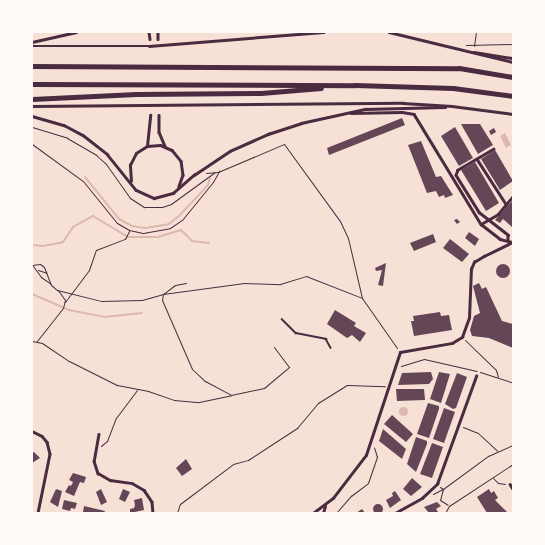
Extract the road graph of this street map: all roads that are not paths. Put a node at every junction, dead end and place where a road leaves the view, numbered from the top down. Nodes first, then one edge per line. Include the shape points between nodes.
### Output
1 (76, 32) edge
2 (149, 32) edge
3 (158, 32) edge
4 (323, 32) edge
5 (389, 32) edge
6 (150, 39) dead end
7 (158, 39) dead end
8 (32, 42) edge
9 (32, 46) edge
10 (450, 48) junction
11 (513, 58) edge
12 (513, 62) edge
13 (32, 66) edge
14 (513, 77) edge
15 (32, 84) edge
16 (356, 85) junction
17 (513, 96) edge
18 (32, 99) edge
19 (32, 106) edge
20 (452, 106) junction
21 (342, 113) junction
22 (513, 114) edge
23 (150, 115) dead end
24 (159, 115) dead end
25 (32, 116) edge
26 (147, 146) junction
27 (166, 146) junction
28 (494, 149) dead end
29 (477, 159) junction
30 (132, 184) junction
31 (177, 188) junction
32 (513, 196) edge
33 (506, 204) junction
34 (488, 221) junction
35 (481, 224) junction
36 (508, 240) junction
37 (513, 242) edge
38 (282, 319) dead end
39 (331, 348) dead end
40 (476, 376) dead end
41 (32, 431) edge
42 (99, 434) dead end
43 (510, 484) road end
44 (513, 489) edge
45 (325, 505) junction
46 (154, 512) edge
47 (38, 513) edge
48 (313, 513) edge
49 (324, 513) edge
50 (395, 513) edge

1 - 8 street
2 - 6 street
3 - 7 street
4 - 9 street via 149,46
5 - 10 street
10 - 11 street
10 - 12 street
13 - 14 highway via 451,68
15 - 16 highway
16 - 17 highway via 453,88
16 - 18 highway via 261,93
19 - 20 street via 368,102
20 - 21 street via 432,109 380,108
20 - 22 street
21 - 31 street via 268,134 215,161
21 - 35 street via 414,114
23 - 26 street
24 - 27 street via 159,132
25 - 30 street via 64,125 83,135 107,154
26 - 27 street
26 - 30 street via 136,153 130,165
27 - 31 street via 181,161 183,175
28 - 29 street
29 - 33 street
29 - 34 street via 458,170 456,175
30 - 31 street via 141,194 154,198 167,196
32 - 33 street
33 - 34 street
34 - 35 street
34 - 36 street via 508,235
35 - 36 street via 500,239
36 - 37 street
37 - 45 street via 474,262 471,269 469,318 462,337 452,343 400,352 366,455
38 - 39 lane via 296,333 326,339
40 - 50 street via 436,484 430,491
41 - 47 street via 47,442 50,454
42 - 46 street via 94,461 98,473 110,480 132,483 144,490 152,502
43 - 44 street
45 - 48 street
45 - 49 street

